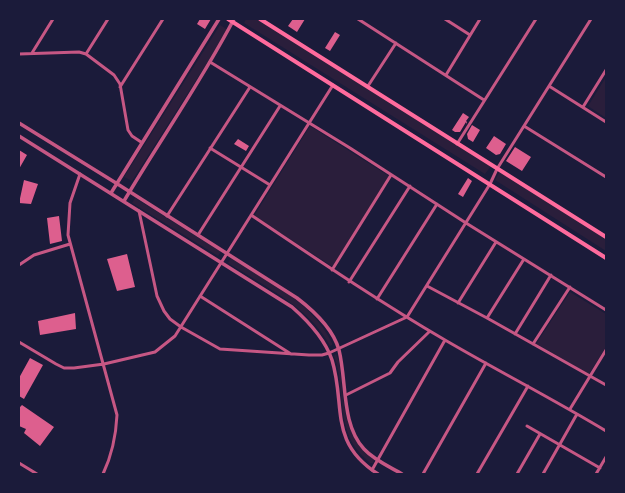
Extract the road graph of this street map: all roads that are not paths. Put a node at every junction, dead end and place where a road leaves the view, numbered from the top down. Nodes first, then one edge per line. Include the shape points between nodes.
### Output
1 (53, 19) edge
2 (108, 19) edge
3 (163, 19) edge
4 (219, 19) edge
5 (228, 19) edge
6 (260, 19) edge
7 (358, 19) edge
8 (445, 19) edge
9 (480, 19) edge
10 (536, 19) edge
11 (591, 19) edge
12 (233, 20) edge
13 (470, 35) junction
14 (396, 43) junction
15 (32, 53) junction
16 (19, 54) edge
17 (86, 54) junction
18 (210, 62) junction
19 (606, 70) edge
20 (446, 75) junction
21 (334, 84) junction
22 (368, 86) junction
23 (549, 86) junction
24 (120, 87) junction
25 (250, 87) junction
26 (484, 100) junction
27 (280, 106) junction
28 (583, 108) junction
29 (606, 122) edge
30 (19, 123) edge
31 (309, 124) junction
32 (524, 126) junction
33 (19, 136) edge
34 (141, 142) junction
35 (457, 144) junction
36 (210, 148) junction
37 (241, 167) junction
38 (497, 169) junction
39 (80, 174) junction
40 (391, 175) junction
41 (606, 177) edge
42 (116, 183) junction
43 (490, 184) junction
44 (270, 185) junction
45 (410, 186) junction
46 (130, 192) junction
47 (110, 193) junction
48 (124, 201) junction
49 (437, 204) junction
50 (139, 211) junction
51 (251, 215) junction
52 (167, 216) junction
53 (466, 223) junction
54 (198, 235) junction
55 (606, 237) edge
56 (496, 242) junction
57 (70, 244) junction
58 (227, 254) junction
59 (606, 258) edge
60 (524, 259) junction
61 (221, 263) junction
62 (19, 265) edge
63 (332, 270) junction
64 (551, 275) junction
65 (349, 282) junction
66 (427, 286) junction
67 (570, 287) junction
68 (200, 296) junction
69 (377, 299) junction
70 (458, 303) junction
71 (606, 310) edge
72 (407, 317) junction
73 (487, 318) junction
74 (181, 327) junction
75 (430, 331) junction
76 (515, 334) junction
77 (445, 340) junction
78 (19, 342) edge
79 (533, 344) junction
80 (338, 349) junction
81 (606, 350) edge
82 (329, 353) junction
83 (293, 355) junction
84 (486, 362) junction
85 (104, 364) junction
86 (590, 376) junction
87 (606, 385) edge
88 (528, 386) junction
89 (346, 395) junction
90 (570, 409) junction
91 (577, 414) junction
92 (527, 426) dead end
93 (606, 431) edge
94 (540, 434) junction
95 (560, 445) junction
96 (606, 457) edge
97 (378, 460) junction
98 (19, 463) edge
99 (600, 468) junction
100 (372, 470) junction
101 (37, 474) edge
102 (103, 474) edge
103 (378, 474) edge
104 (402, 474) edge
105 (423, 474) edge
106 (477, 474) edge
107 (517, 474) edge
108 (543, 474) edge
109 (596, 474) edge

1 - 15 street
2 - 17 street
3 - 24 street
4 - 34 street
5 - 12 main road
6 - 22 main road
7 - 14 street
8 - 13 street
9 - 13 street
10 - 26 street
11 - 23 street
12 - 18 street
12 - 21 main road
13 - 20 street
14 - 20 street
14 - 22 street
15 - 16 street
15 - 17 street
17 - 24 street via 114,75
18 - 25 street
18 - 46 street
19 - 28 street
20 - 26 street
21 - 31 street
21 - 43 main road
22 - 35 main road
23 - 28 street
23 - 32 street
24 - 34 street via 128,130
25 - 27 street
25 - 36 street
26 - 35 street
27 - 31 street
27 - 37 street
28 - 29 street
30 - 42 street
31 - 40 street
31 - 44 street
32 - 38 street
32 - 41 street
33 - 39 street
34 - 42 street
35 - 38 main road
36 - 37 street
36 - 52 street
37 - 44 street
37 - 54 street
38 - 43 street
38 - 55 main road
39 - 47 street
39 - 57 street via 70,203
40 - 45 street
40 - 63 street
42 - 46 street
42 - 47 street
43 - 53 street
43 - 59 main road
44 - 51 street
45 - 49 street
45 - 65 street
46 - 48 street
46 - 52 street
47 - 48 street
48 - 50 street
49 - 53 street
49 - 69 street
50 - 61 street
50 - 74 street via 157,296 164,311
51 - 58 street
51 - 63 street
52 - 54 street
53 - 56 street
53 - 66 street
54 - 58 street
56 - 60 street
56 - 70 street
57 - 62 street via 34,255
57 - 85 street
58 - 61 street
58 - 80 street via 309,308 330,332
60 - 64 street
60 - 73 street
61 - 68 street
61 - 82 street via 292,307 311,325
63 - 65 street
64 - 67 street
64 - 76 street
65 - 69 street
66 - 70 street
66 - 72 street
67 - 71 street
67 - 79 street
68 - 74 street
68 - 83 street
69 - 72 street
70 - 73 street
72 - 75 street
72 - 80 street
73 - 76 street
74 - 83 street via 220,349
74 - 85 street via 175,336 155,352
75 - 77 street
75 - 89 street via 390,373
76 - 79 street
77 - 84 street
77 - 97 street
78 - 85 street via 64,368
79 - 86 street
80 - 82 street
80 - 89 street
81 - 86 street
82 - 83 street
82 - 100 street via 344,434 356,455
84 - 88 street
84 - 105 street
85 - 102 street via 117,415 115,440
86 - 87 street
86 - 90 street
88 - 90 street
88 - 106 street
89 - 97 street via 350,424 355,436 364,450
90 - 91 street
91 - 93 street
91 - 95 street
92 - 94 street
94 - 95 street
94 - 107 street
95 - 99 street
95 - 108 street
96 - 99 street
97 - 100 street
97 - 104 street
98 - 101 street
99 - 109 street
100 - 103 street

